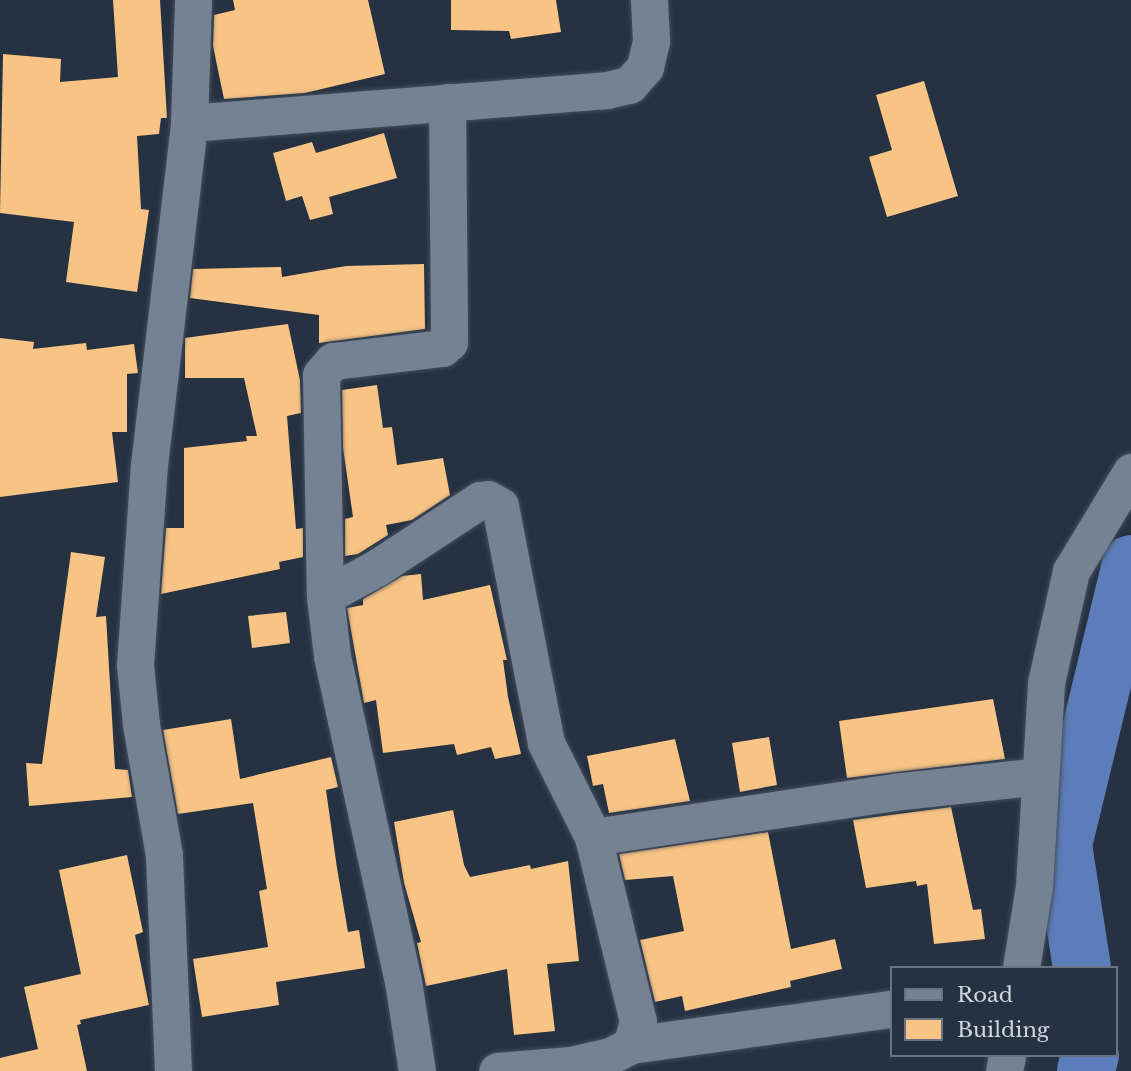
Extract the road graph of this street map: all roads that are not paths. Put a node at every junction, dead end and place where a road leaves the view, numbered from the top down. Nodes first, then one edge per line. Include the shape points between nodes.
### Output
1 (193, 0) edge
2 (649, 0) edge
3 (447, 102) junction
4 (189, 123) junction
5 (1131, 472) edge
6 (325, 596) junction
7 (1040, 776) junction
8 (593, 837) junction
9 (1021, 966) edge
10 (890, 1009) edge
11 (631, 1045) junction
12 (173, 1071) edge
13 (417, 1071) edge
14 (497, 1071) edge

1 - 4 street
2 - 3 street via 651,41 645,67 629,85
3 - 4 street
3 - 6 street via 449,342 442,348 333,361 321,375
4 - 12 street via 149,465 135,665 164,855
5 - 7 street via 1072,571 1046,683
6 - 8 street via 480,500 500,506 546,743
6 - 13 street via 332,656 400,968
7 - 8 street via 902,791
7 - 9 street via 1034,886
8 - 11 street via 638,1021
10 - 11 street
11 - 14 street via 610,1056 570,1065

